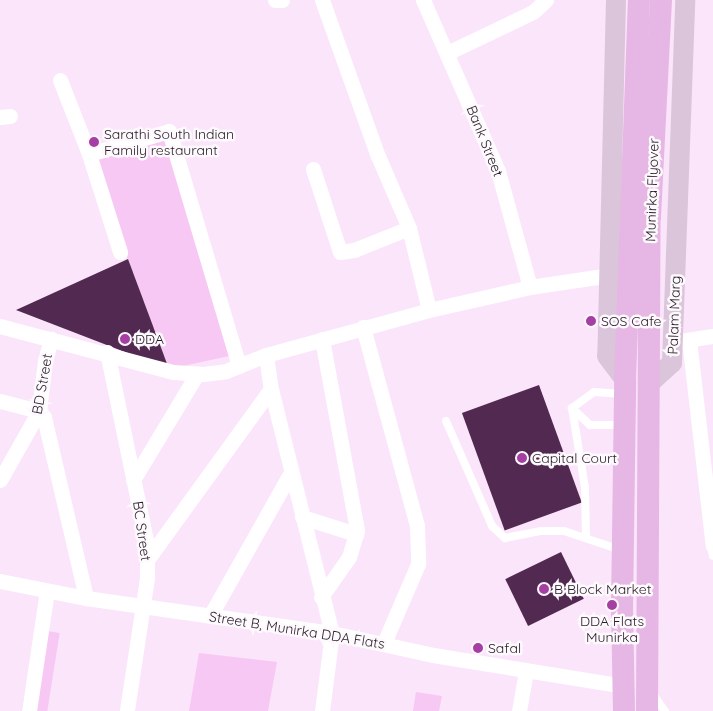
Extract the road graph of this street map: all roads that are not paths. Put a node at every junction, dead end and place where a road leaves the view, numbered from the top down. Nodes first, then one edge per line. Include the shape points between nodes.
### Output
1 (275, 0) edge
2 (282, 0) edge
3 (322, 0) edge
4 (423, 0) edge
5 (546, 0) edge
6 (616, 0) edge
7 (639, 0) edge
8 (661, 0) edge
9 (684, 0) edge
10 (448, 53) junction
11 (60, 80) dead end
12 (89, 154) junction
13 (313, 169) dead end
14 (409, 228) junction
15 (120, 252) dead end
16 (610, 275) junction
17 (530, 287) junction
18 (429, 310) junction
19 (0, 326) edge
20 (363, 327) junction
21 (713, 336) edge
22 (51, 339) junction
23 (322, 339) junction
24 (681, 341) junction
25 (107, 352) junction
26 (266, 355) junction
27 (239, 366) junction
28 (197, 374) junction
29 (652, 381) junction
30 (625, 387) junction
31 (271, 389) junction
32 (0, 401) edge
33 (572, 408) junction
34 (39, 411) junction
35 (446, 421) dead end
36 (625, 425) junction
37 (291, 472) junction
38 (0, 480) edge
39 (133, 480) junction
40 (302, 517) junction
41 (356, 534) junction
42 (586, 537) junction
43 (712, 549) edge
44 (623, 550) junction
45 (147, 560) junction
46 (0, 581) edge
47 (47, 591) junction
48 (321, 597) junction
49 (86, 598) junction
50 (144, 605) junction
51 (210, 616) junction
52 (332, 633) junction
53 (384, 643) junction
54 (526, 671) junction
55 (624, 686) junction
56 (647, 687) junction
57 (29, 711) edge
58 (128, 711) edge
59 (322, 711) edge
60 (520, 711) edge
61 (624, 711) edge
62 (647, 711) edge
63 (665, 711) edge

1 - 2 street
3 - 14 street via 378,156
4 - 10 street, Bank Street
5 - 10 street via 533,12
6 - 16 main road
7 - 30 main road, Munirka Flyover
8 - 29 main road, Munirka Flyover via 650,217
9 - 24 main road, Palam Marg
10 - 17 street, Bank Street via 498,171
11 - 12 street
12 - 15 street
12 - 27 street via 170,131
13 - 14 street via 340,252 354,250
14 - 18 street
16 - 17 street
16 - 30 main road via 607,356
17 - 18 street
18 - 20 street
19 - 22 street
20 - 23 street
20 - 53 street via 417,526 418,564
21 - 24 street
22 - 25 street
22 - 34 street, BD Street
23 - 26 street
23 - 41 street
24 - 29 main road, Palam Marg via 672,363
24 - 43 street
25 - 28 street via 173,372
25 - 39 street, BC Street
26 - 27 street
26 - 31 street
27 - 28 street
28 - 39 street
29 - 56 main road
30 - 33 lane via 594,392
30 - 36 main road
31 - 37 street
31 - 45 street
32 - 34 street
33 - 36 lane via 590,424
33 - 42 lane via 584,478 588,516
34 - 38 street, BD Street
34 - 49 street via 48,428
35 - 42 lane via 498,532 505,538 556,530
36 - 44 main road
37 - 40 street
37 - 51 street
39 - 45 street, BC Street via 143,522
40 - 41 street
40 - 48 street
41 - 48 street via 349,557
42 - 44 lane
44 - 55 main road
45 - 50 street, BC Street
46 - 47 street, Street B, Munirka DDA Flats
47 - 49 street, Street B, Munirka DDA Flats
47 - 57 street
48 - 52 street
49 - 50 street, Street B, Munirka DDA Flats
50 - 51 street, Street B, Munirka DDA Flats
50 - 58 street, BC Street
51 - 52 street, Street B, Munirka DDA Flats
52 - 53 street, Street B, Munirka DDA Flats
52 - 59 street
53 - 54 street, Street B, Munirka DDA Flats
54 - 55 street, Street B, Munirka DDA Flats
54 - 60 street
55 - 61 main road
56 - 62 main road
56 - 63 lane

